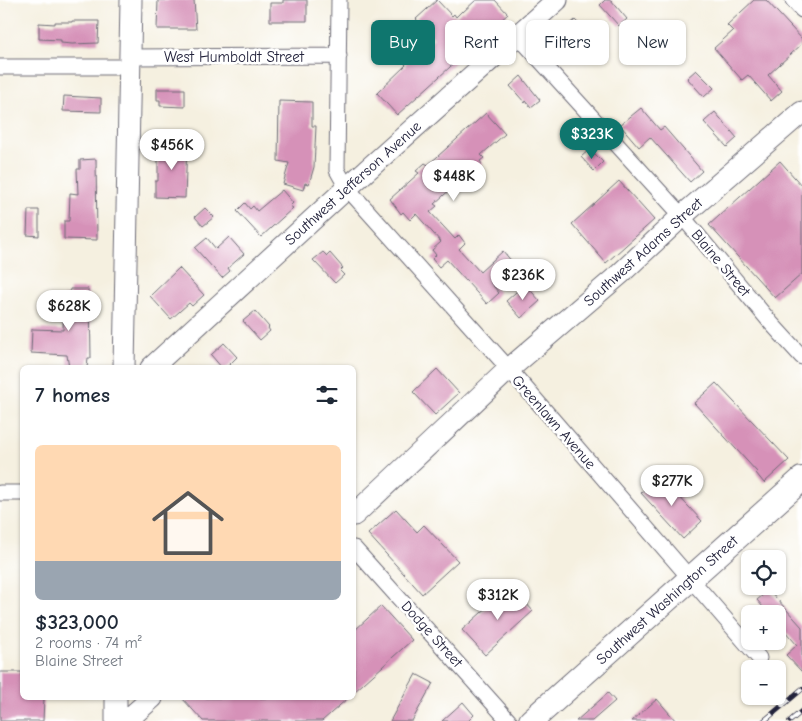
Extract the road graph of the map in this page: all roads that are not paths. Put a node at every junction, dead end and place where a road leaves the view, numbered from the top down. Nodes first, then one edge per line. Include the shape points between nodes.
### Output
1 (131, 0) edge
2 (339, 0) edge
3 (793, 0) edge
4 (552, 2) edge
5 (802, 10) edge
6 (518, 36) junction
7 (339, 56) junction
8 (130, 62) junction
9 (0, 67) edge
10 (802, 112) edge
11 (347, 188) junction
12 (682, 216) junction
13 (802, 357) edge
14 (124, 365) edge
15 (154, 365) edge
16 (509, 370) junction
17 (802, 479) edge
18 (0, 493) edge
19 (20, 493) edge
20 (356, 514) edge
21 (356, 550) edge
22 (691, 578) junction
23 (759, 658) dead end
24 (116, 700) edge
25 (150, 700) edge
26 (135, 718) edge
27 (116, 721) edge
28 (509, 721) edge
29 (531, 721) edge

1 - 8 main road
2 - 7 street, Greenlawn Avenue
3 - 5 street
4 - 6 main road, Southwest Jefferson Avenue
6 - 11 main road, Southwest Jefferson Avenue
6 - 12 street, Blaine Street
7 - 8 street, West Humboldt Street
7 - 11 street, Greenlawn Avenue via 337,170
8 - 9 street, West Humboldt Street
8 - 14 main road
10 - 12 main road, Southwest Adams Street
11 - 15 main road, Southwest Jefferson Avenue
11 - 16 street, Greenlawn Avenue
12 - 13 street, Blaine Street
12 - 16 main road, Southwest Adams Street
16 - 20 main road, Southwest Adams Street
16 - 22 street, Greenlawn Avenue
17 - 22 main road, Southwest Washington Street
18 - 19 street
21 - 28 street, Dodge Street
22 - 23 street, Greenlawn Avenue
22 - 29 main road, Southwest Washington Street
24 - 27 main road
25 - 26 main road

